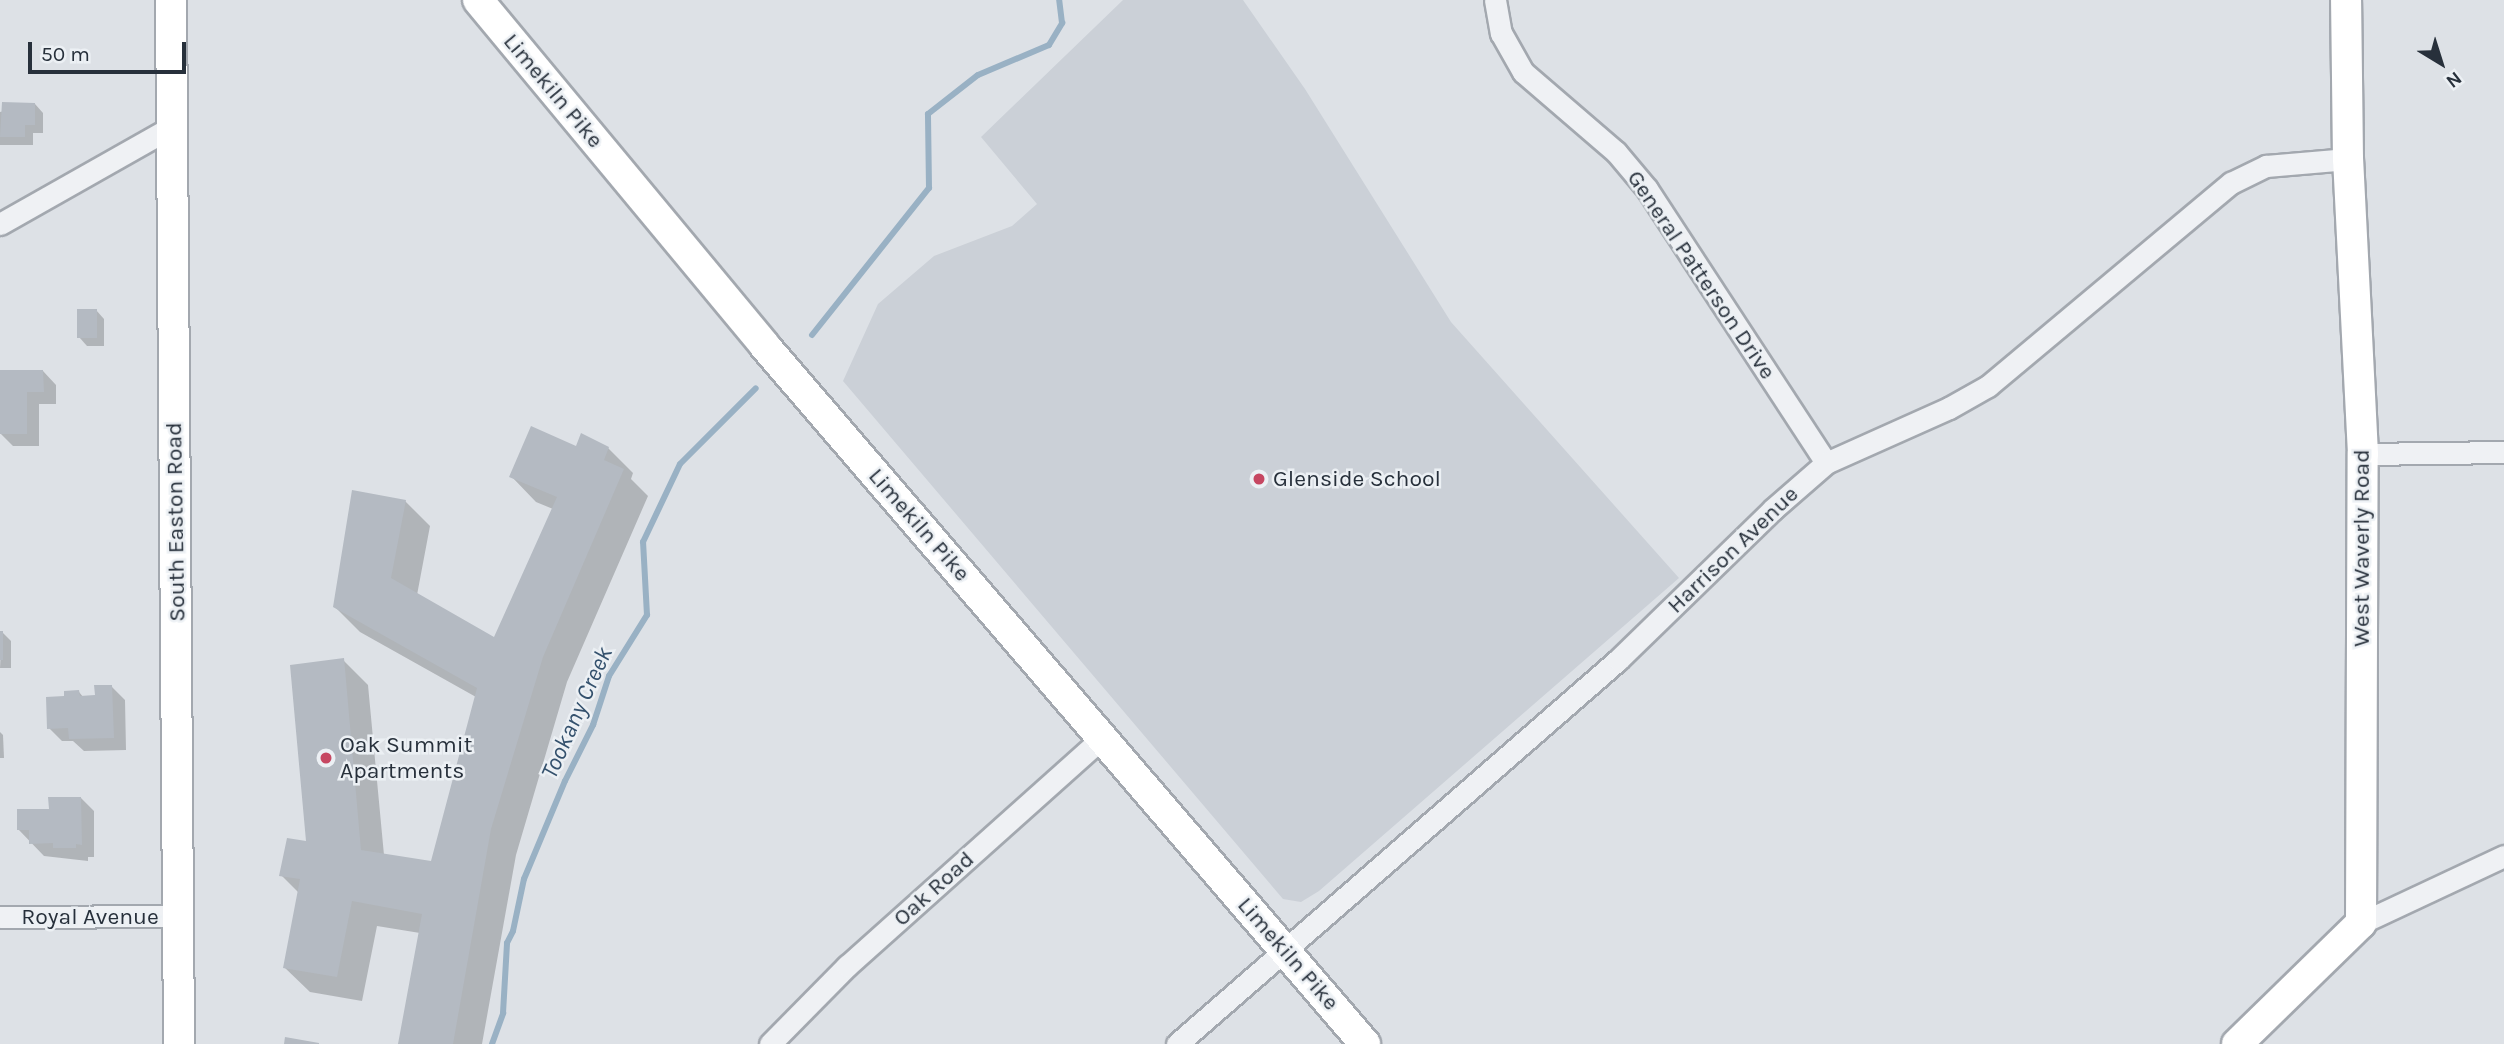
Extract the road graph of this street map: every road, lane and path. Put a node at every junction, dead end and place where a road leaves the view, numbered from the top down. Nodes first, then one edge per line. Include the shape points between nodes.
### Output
1 (171, 0) edge
2 (478, 0) edge
3 (1495, 0) edge
4 (2346, 0) edge
5 (173, 126) junction
6 (2348, 159) junction
7 (0, 224) edge
8 (2504, 452) edge
9 (2362, 454) junction
10 (1826, 463) junction
11 (1102, 738) junction
12 (2504, 856) edge
13 (180, 916) junction
14 (0, 917) edge
15 (2361, 923) junction
16 (1286, 951) junction
17 (179, 1044) edge
18 (770, 1044) edge
19 (1177, 1044) edge
20 (1365, 1044) edge
21 (2237, 1044) edge

1 - 5 main road, South Easton Road
2 - 11 main road, Limekiln Pike via 764,345
3 - 10 street, General Patterson Drive via 1501,33 1523,72 1616,152 1647,189
4 - 6 main road, West Waverly Road
5 - 7 street
5 - 13 main road, South Easton Road
6 - 9 main road, West Waverly Road
6 - 10 street, Harrison Avenue via 2266,166 2231,183 1988,386 1950,408
8 - 9 street
9 - 15 main road, West Waverly Road
10 - 16 street, Harrison Avenue via 1618,660
11 - 16 main road, Limekiln Pike
11 - 18 street, Oak Road via 847,967
12 - 15 street
13 - 14 street, Royal Avenue
13 - 17 main road, South Easton Road
15 - 21 main road
16 - 19 street, Harrison Avenue
16 - 20 main road, Limekiln Pike

